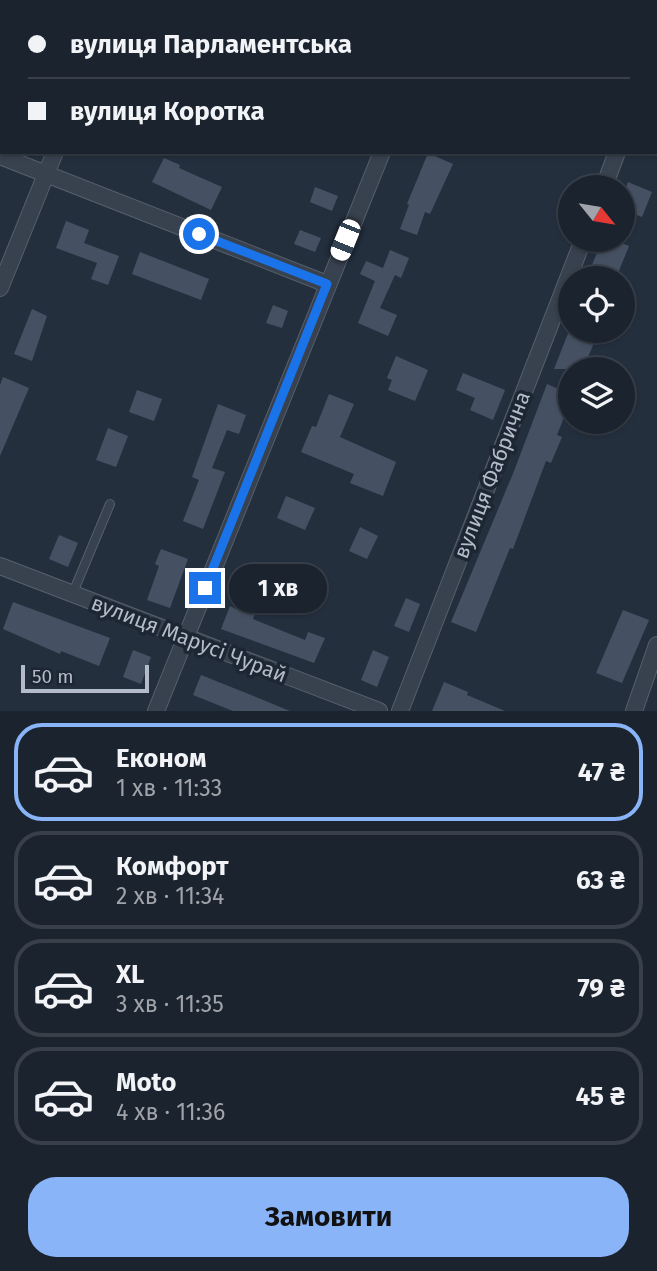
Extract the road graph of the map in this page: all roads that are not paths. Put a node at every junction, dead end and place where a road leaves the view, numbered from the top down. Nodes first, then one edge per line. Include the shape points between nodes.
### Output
1 (54, 154) edge
2 (381, 154) edge
3 (616, 154) edge
4 (0, 156) edge
5 (46, 174) junction
6 (608, 175) edge
7 (578, 252) edge
8 (327, 284) junction
9 (0, 288) edge
10 (110, 504) dead end
11 (0, 566) edge
12 (72, 595) junction
13 (184, 638) junction
14 (657, 645) edge
15 (156, 711) edge
16 (379, 711) edge
17 (400, 711) edge
18 (634, 711) edge

1 - 5 street
2 - 8 street
3 - 6 street
4 - 5 street
5 - 8 street
5 - 9 street
7 - 17 street, вулиця Фабрична
8 - 13 street
10 - 12 lane
11 - 12 street, вулиця Марусі Чурай
12 - 13 street, вулиця Марусі Чурай
13 - 15 street
13 - 16 street, вулиця Марусі Чурай
14 - 18 street

